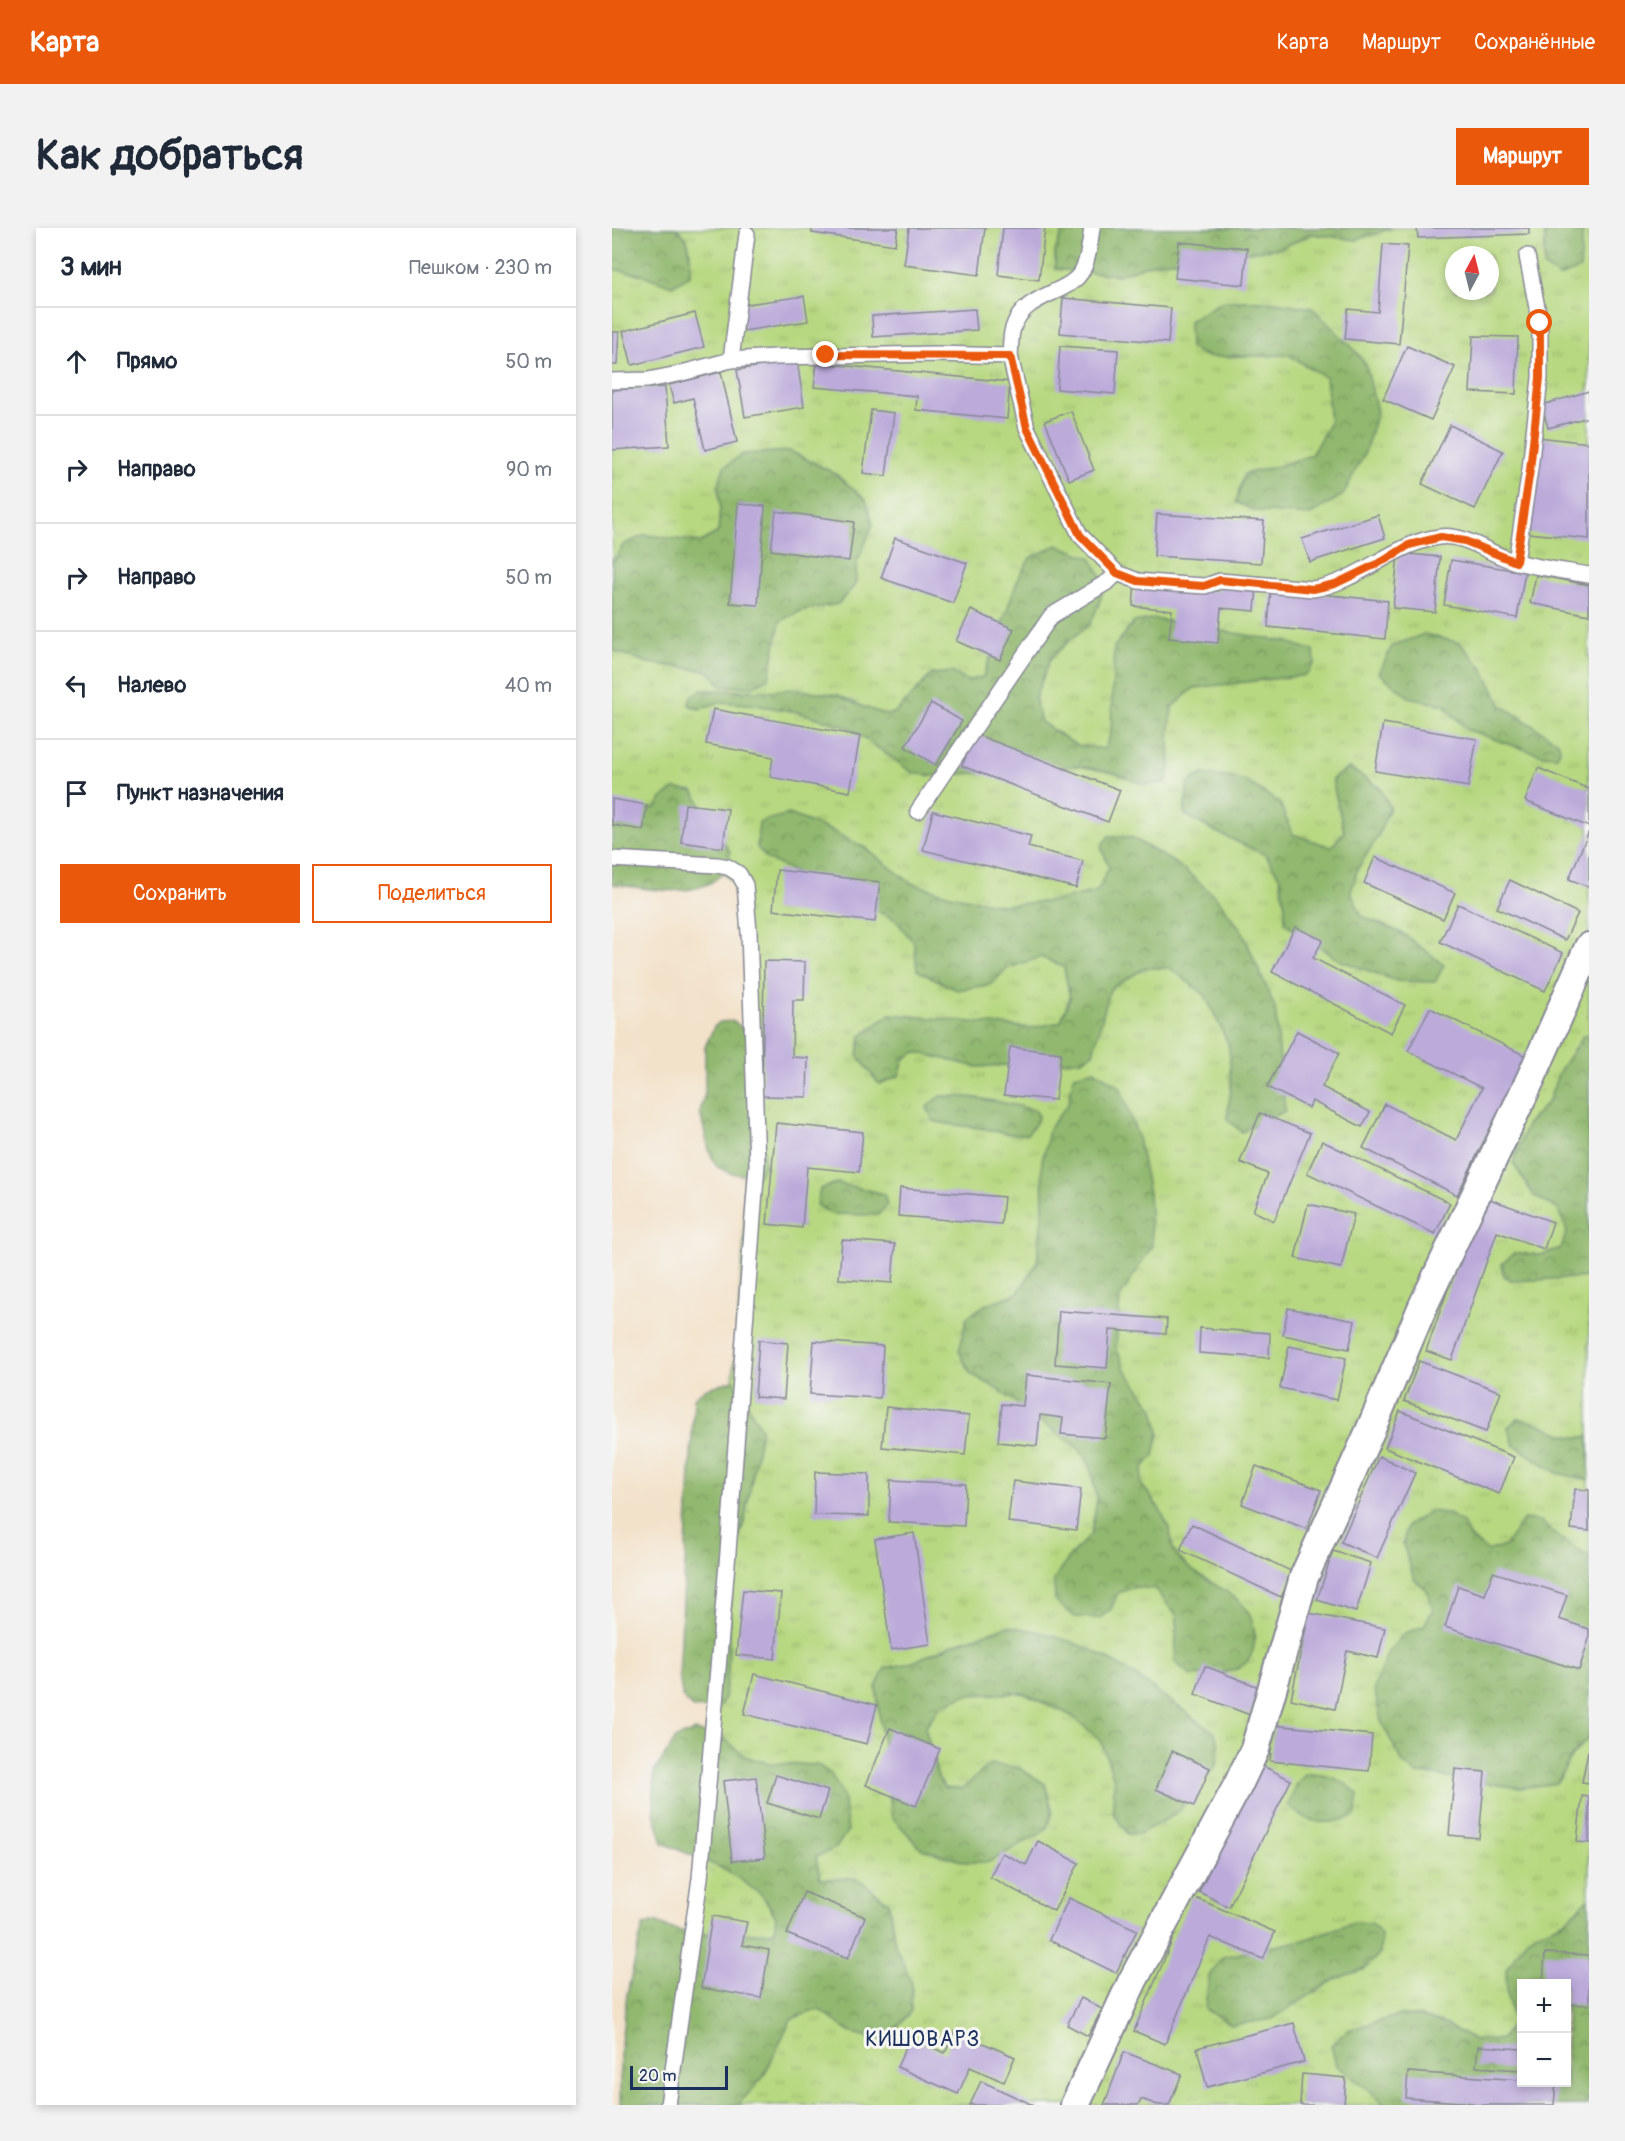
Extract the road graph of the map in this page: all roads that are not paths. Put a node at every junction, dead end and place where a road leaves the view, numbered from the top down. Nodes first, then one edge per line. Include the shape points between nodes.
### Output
1 (1092, 228) edge
2 (747, 234) dead end
3 (1527, 256) dead end
4 (1010, 356) junction
5 (731, 360) junction
6 (612, 381) edge
7 (1516, 562) junction
8 (1117, 573) junction
9 (1589, 575) edge
10 (918, 812) dead end
11 (612, 859) edge
12 (1589, 947) edge
13 (668, 2105) edge
14 (1075, 2105) edge

1 - 4 lane via 1083,270 1067,285 1038,298 1021,313 1013,328
2 - 5 lane
3 - 7 lane via 1540,323 1540,378
4 - 5 lane via 826,355
4 - 8 lane via 1027,428 1080,535
5 - 6 lane via 648,380
7 - 8 lane via 1465,541 1441,537 1409,545 1335,584 1313,589 1220,580 1204,586 1173,584 1138,581
7 - 9 lane
8 - 10 lane via 1051,616
11 - 13 lane via 728,867 739,874 745,885 748,932 757,1164 700,1878
12 - 14 street via 1423,1306 1304,1577 1255,1749 1133,1980

